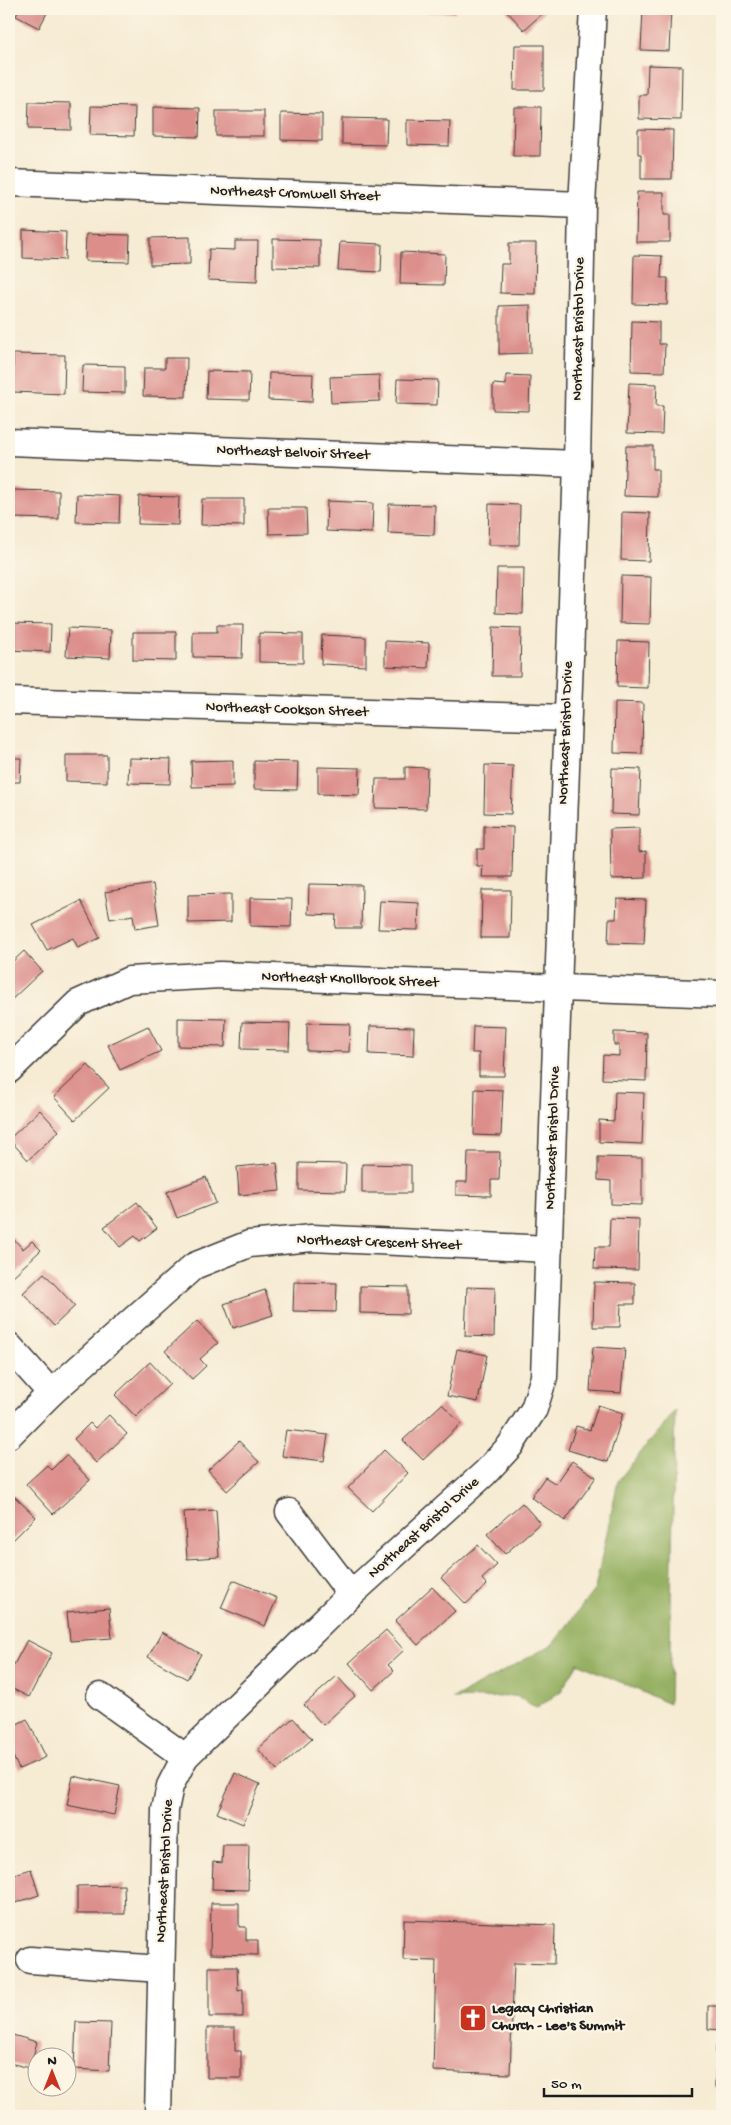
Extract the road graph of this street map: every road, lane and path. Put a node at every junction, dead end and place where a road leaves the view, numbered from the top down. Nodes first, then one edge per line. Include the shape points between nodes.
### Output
1 (593, 9) edge
2 (9, 183) edge
3 (582, 205) junction
4 (9, 442) edge
5 (576, 464) junction
6 (9, 701) edge
7 (566, 718) junction
8 (559, 989) junction
9 (722, 994) edge
10 (9, 1070) edge
11 (549, 1249) junction
12 (9, 1346) edge
13 (51, 1392) junction
14 (9, 1435) edge
15 (289, 1512) dead end
16 (351, 1594) junction
17 (100, 1696) dead end
18 (185, 1756) junction
19 (30, 1960) dead end
20 (160, 1969) junction
21 (158, 2116) edge

1 - 3 street, Northeast Bristol Drive
2 - 3 street, Northeast Cromwell Street
3 - 5 street, Northeast Bristol Drive
4 - 5 street, Northeast Belvoir Street
5 - 7 street, Northeast Bristol Drive
6 - 7 street, Northeast Cookson Street
7 - 8 street, Northeast Bristol Drive
8 - 9 street, Northeast Knollbrook Street
8 - 10 street, Northeast Knollbrook Street via 220,975 129,980 78,1003
8 - 11 street, Northeast Bristol Drive
11 - 13 street, Northeast Crescent Street via 312,1238 249,1244 194,1266
11 - 16 street, Northeast Bristol Drive via 544,1378 534,1409 510,1446 485,1473
12 - 13 street
13 - 14 street, Northeast Crescent Street
15 - 16 street
16 - 18 street, Northeast Bristol Drive
17 - 18 street
18 - 20 street, Northeast Bristol Drive via 170,1786 165,1810
19 - 20 street
20 - 21 street, Northeast Bristol Drive

